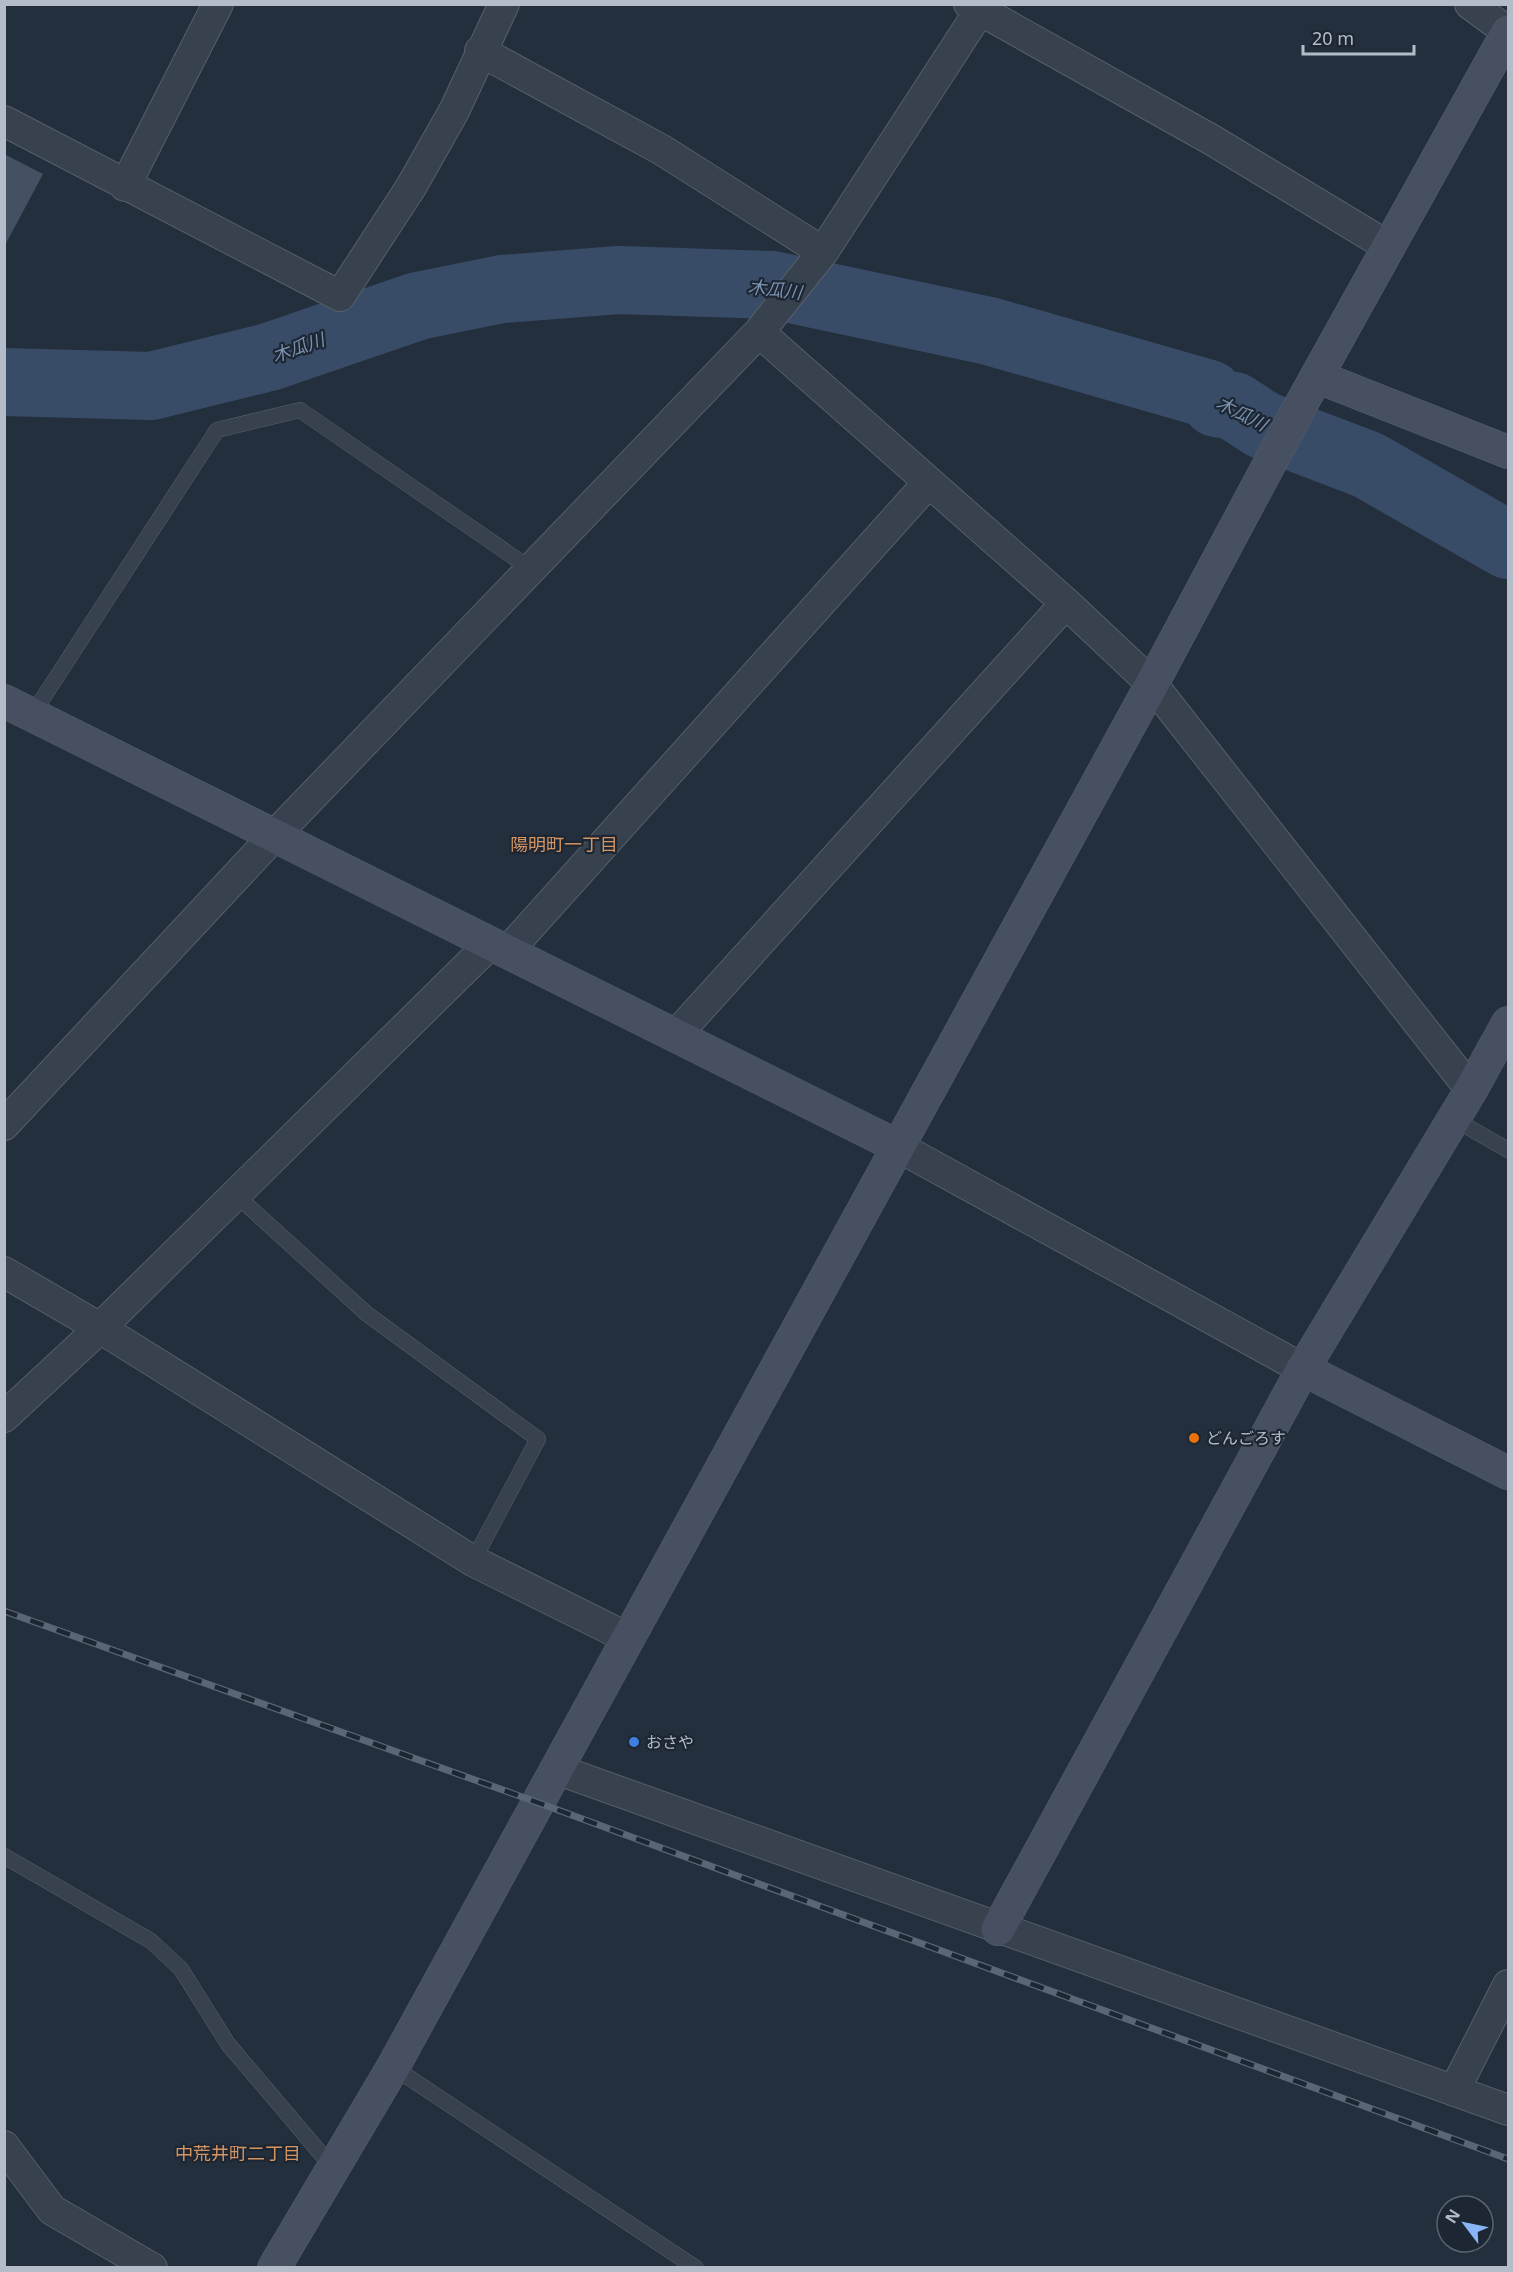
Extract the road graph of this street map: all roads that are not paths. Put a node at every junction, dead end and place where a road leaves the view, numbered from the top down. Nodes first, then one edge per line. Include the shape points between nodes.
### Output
1 (218, 4) edge
2 (504, 4) edge
3 (1470, 4) edge
4 (978, 7) edge
5 (1509, 32) edge
6 (480, 51) junction
7 (4, 121) edge
8 (125, 186) junction
9 (1389, 247) junction
10 (823, 252) junction
11 (759, 332) junction
12 (1310, 389) junction
13 (1509, 452) edge
14 (929, 482) junction
15 (531, 569) junction
16 (1066, 603) junction
17 (1152, 684) junction
18 (18, 708) edge
19 (274, 836) junction
20 (498, 948) junction
21 (1509, 1023) edge
22 (676, 1035) junction
23 (1471, 1090) junction
24 (1454, 1119) junction
25 (4, 1125) edge
26 (897, 1146) junction
27 (1509, 1150) edge
28 (236, 1194) junction
29 (4, 1272) edge
30 (100, 1328) junction
31 (1303, 1369) junction
32 (4, 1417) edge
33 (1509, 1473) edge
34 (473, 1561) junction
35 (628, 1638) junction
36 (556, 1769) junction
37 (4, 1856) edge
38 (998, 1929) junction
39 (1509, 1985) edge
40 (393, 2067) junction
41 (1454, 2091) junction
42 (1509, 2110) edge
43 (4, 2146) edge
44 (333, 2168) junction
45 (152, 2268) edge
46 (274, 2268) edge
47 (696, 2268) edge

1 - 8 street
2 - 6 street
3 - 5 street
4 - 9 street via 1212,140
4 - 10 street
5 - 9 street
6 - 8 street via 454,111 416,178 340,296
6 - 10 street via 662,150
7 - 8 street
9 - 12 street
10 - 11 street
11 - 14 street
11 - 15 street
12 - 13 street
12 - 17 street
14 - 16 street
14 - 20 street
15 - 18 lane via 300,410 218,430
15 - 19 street
16 - 17 street
16 - 22 street
17 - 23 street
17 - 26 street
18 - 19 street
19 - 20 street
19 - 25 street
20 - 22 street
20 - 28 street
21 - 23 street
22 - 26 street
23 - 24 street
24 - 27 lane
24 - 31 street
26 - 31 street
26 - 35 street
28 - 30 street
28 - 34 lane via 367,1314 538,1438
29 - 30 street
30 - 32 street
30 - 34 street
31 - 33 street
31 - 38 street
34 - 35 street
35 - 36 street
36 - 38 street
36 - 40 street
37 - 44 lane via 151,1941 181,1969 228,2044
38 - 41 street
39 - 41 street
40 - 44 street
40 - 47 lane
41 - 42 street
43 - 45 street via 52,2210
44 - 46 street

